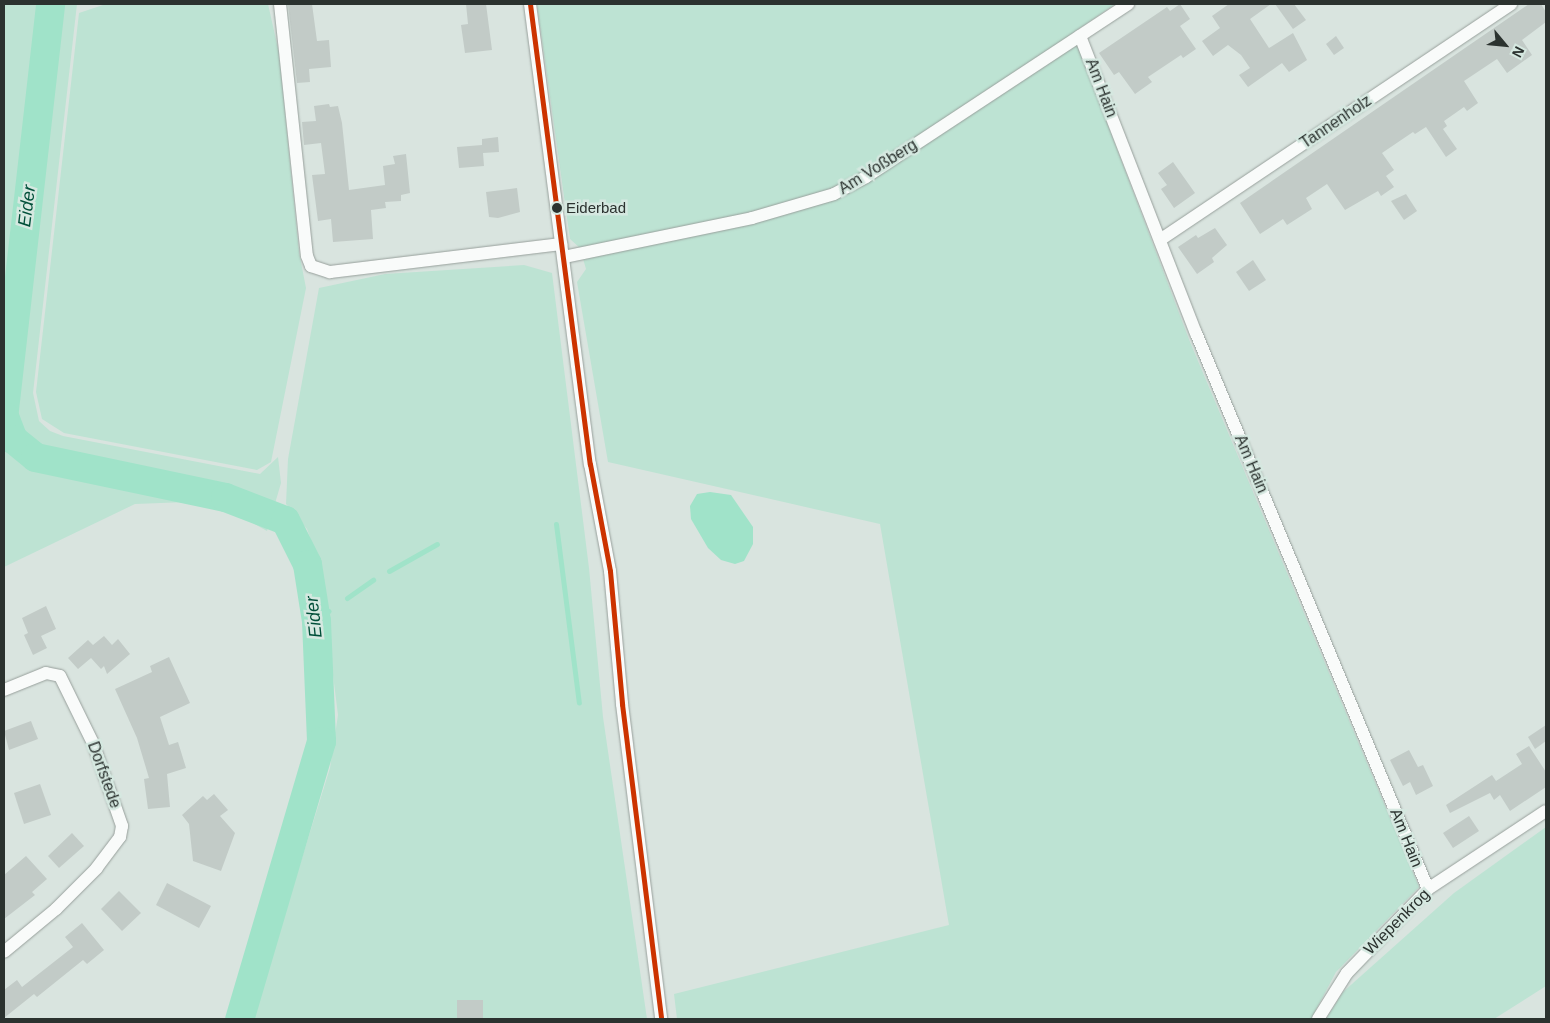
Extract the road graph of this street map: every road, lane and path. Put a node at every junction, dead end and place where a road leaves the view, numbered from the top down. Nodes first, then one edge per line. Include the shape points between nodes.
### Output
1 (280, 4) edge
2 (530, 4) edge
3 (1128, 4) edge
4 (1511, 4) edge
5 (1080, 36) junction
6 (1160, 240) junction
7 (561, 244) junction
8 (564, 257) junction
9 (4, 690) edge
10 (1546, 810) edge
11 (1428, 889) junction
12 (4, 952) edge
13 (661, 1019) edge
14 (1318, 1019) edge

1 - 7 street via 307,256 311,266 330,272
2 - 7 street
3 - 5 street, Am Voßberg
4 - 6 street, Tannenholz
5 - 6 street, Am Hain
5 - 8 street, Am Voßberg via 866,177 834,194 752,218
6 - 11 street, Am Hain
7 - 8 street
8 - 13 street via 590,464 610,571 622,704
9 - 12 street, Dorfstede via 46,673 60,676 93,744 122,826 120,837 97,868 56,909
10 - 11 street, Wiepenkrog
11 - 14 street, Wiepenkrog via 1347,973

